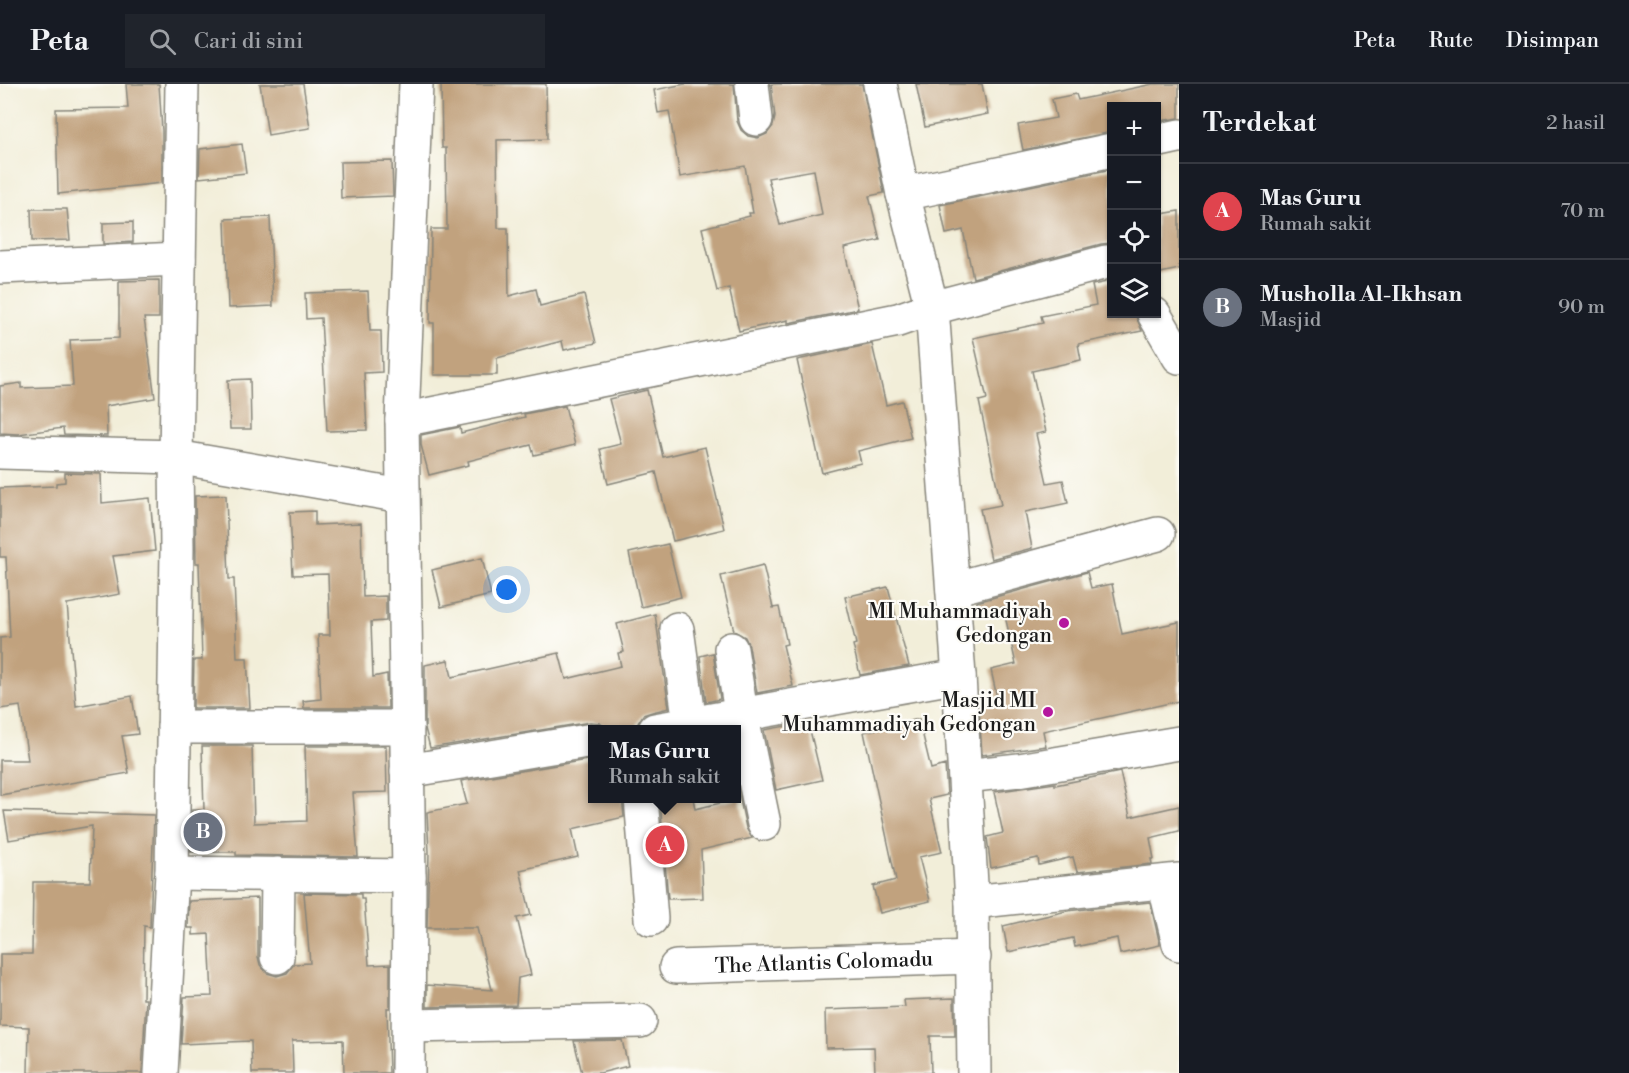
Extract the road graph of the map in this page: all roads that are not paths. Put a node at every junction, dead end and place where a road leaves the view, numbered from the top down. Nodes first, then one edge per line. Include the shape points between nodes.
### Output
1 (182, 84) edge
2 (416, 84) edge
3 (752, 84) edge
4 (880, 84) edge
5 (756, 119) dead end
6 (1179, 136) edge
7 (1161, 140) edge
8 (1107, 151) edge
9 (903, 194) junction
10 (179, 259) junction
11 (1107, 262) edge
12 (0, 267) edge
13 (932, 308) junction
14 (1156, 318) edge
15 (1179, 357) edge
16 (402, 420) junction
17 (0, 452) edge
18 (176, 457) junction
19 (402, 496) junction
20 (1158, 534) dead end
21 (953, 589) junction
22 (677, 629) dead end
23 (731, 649) dead end
24 (959, 676) junction
25 (741, 713) junction
26 (690, 724) junction
27 (683, 725) edge
28 (174, 727) junction
29 (407, 727) junction
30 (588, 741) edge
31 (1179, 743) edge
32 (407, 771) junction
33 (964, 776) junction
34 (640, 803) edge
35 (764, 824) dead end
36 (172, 873) junction
37 (278, 874) junction
38 (409, 876) junction
39 (1171, 881) edge
40 (972, 902) junction
41 (651, 919) dead end
42 (1179, 944) edge
43 (277, 957) dead end
44 (974, 957) junction
45 (676, 967) dead end
46 (640, 1021) dead end
47 (409, 1026) junction
48 (161, 1073) edge
49 (408, 1073) edge
50 (974, 1073) edge

1 - 10 street
2 - 16 street
3 - 5 street
4 - 9 street
6 - 7 street
8 - 9 street
9 - 13 street
10 - 12 street
10 - 18 street
11 - 13 street
13 - 16 street via 898,320
13 - 21 street
14 - 15 street
16 - 19 street
17 - 18 street
18 - 19 street
18 - 28 street
19 - 29 street
20 - 21 street
21 - 24 street
22 - 26 street
23 - 25 street
24 - 25 street
24 - 33 street
25 - 26 street
25 - 35 street
26 - 27 street
28 - 29 street
28 - 36 street
29 - 32 street
30 - 32 street
31 - 33 street
32 - 38 street
33 - 40 street
34 - 41 street
36 - 37 street
36 - 48 street
37 - 38 street
37 - 43 street
38 - 47 street
39 - 40 street
39 - 42 street
40 - 44 street
44 - 45 street, The Atlantis Colomadu
44 - 50 street
46 - 47 street
47 - 49 street

